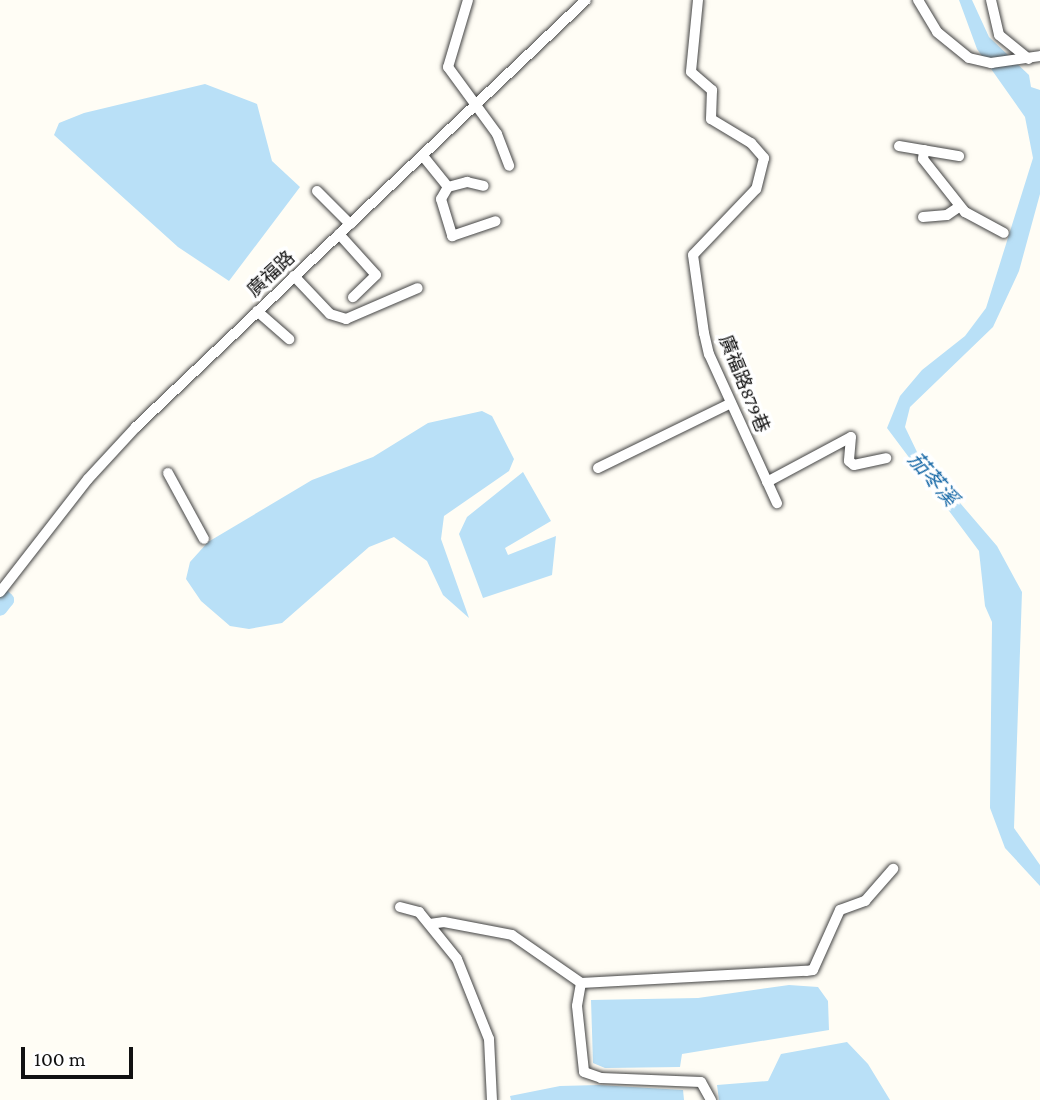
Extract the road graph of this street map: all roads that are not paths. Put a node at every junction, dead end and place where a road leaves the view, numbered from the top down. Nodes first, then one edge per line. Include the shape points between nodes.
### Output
1 (468, 0) edge
2 (586, 0) edge
3 (698, 0) edge
4 (918, 0) edge
5 (991, 0) edge
6 (1035, 58) edge
7 (477, 104) junction
8 (900, 146) dead end
9 (923, 150) junction
10 (423, 156) junction
11 (958, 156) dead end
12 (509, 166) dead end
13 (484, 186) dead end
14 (448, 187) junction
15 (317, 191) dead end
16 (960, 206) junction
17 (923, 216) dead end
18 (496, 221) dead end
19 (350, 224) junction
20 (1004, 233) dead end
21 (340, 234) junction
22 (295, 276) junction
23 (418, 288) dead end
24 (353, 297) dead end
25 (257, 311) junction
26 (289, 340) dead end
27 (731, 402) junction
28 (886, 458) dead end
29 (598, 468) dead end
30 (167, 473) dead end
31 (767, 482) junction
32 (776, 503) dead end
33 (204, 539) dead end
34 (0, 592) edge
35 (892, 869) dead end
36 (400, 907) dead end
37 (430, 924) junction
38 (581, 983) junction
39 (492, 1100) edge
40 (711, 1100) edge

1 - 7 street via 448,67
2 - 7 street, 廣福路
3 - 27 street, 廣福路879巷 via 691,72 712,90 711,119 751,143 764,158 756,188 694,255 709,354
4 - 6 street via 947,41 969,58 991,63
5 - 6 street via 999,35
7 - 10 street, 廣福路
7 - 12 street via 497,134
8 - 9 street
9 - 11 street
9 - 16 street via 923,159
10 - 14 street
10 - 19 street, 廣福路
13 - 14 street via 467,182
14 - 18 street via 441,199 452,236
15 - 19 street
16 - 17 street via 947,215
16 - 20 street
19 - 21 street, 廣福路
21 - 22 street, 廣福路
21 - 24 street via 376,275
22 - 23 street via 330,314 346,319
22 - 25 street, 廣福路
25 - 26 street
25 - 34 street, 廣福路 via 136,427
27 - 29 street
27 - 31 street, 廣福路879巷
28 - 31 street via 853,465 849,461 850,437
30 - 33 street
31 - 32 street, 廣福路879巷
35 - 38 street via 865,901 840,910 813,970
36 - 37 street via 419,912
37 - 38 street via 444,922 512,935
37 - 39 street via 457,959 489,1039
38 - 40 street via 577,1006 584,1072 601,1078 701,1082

